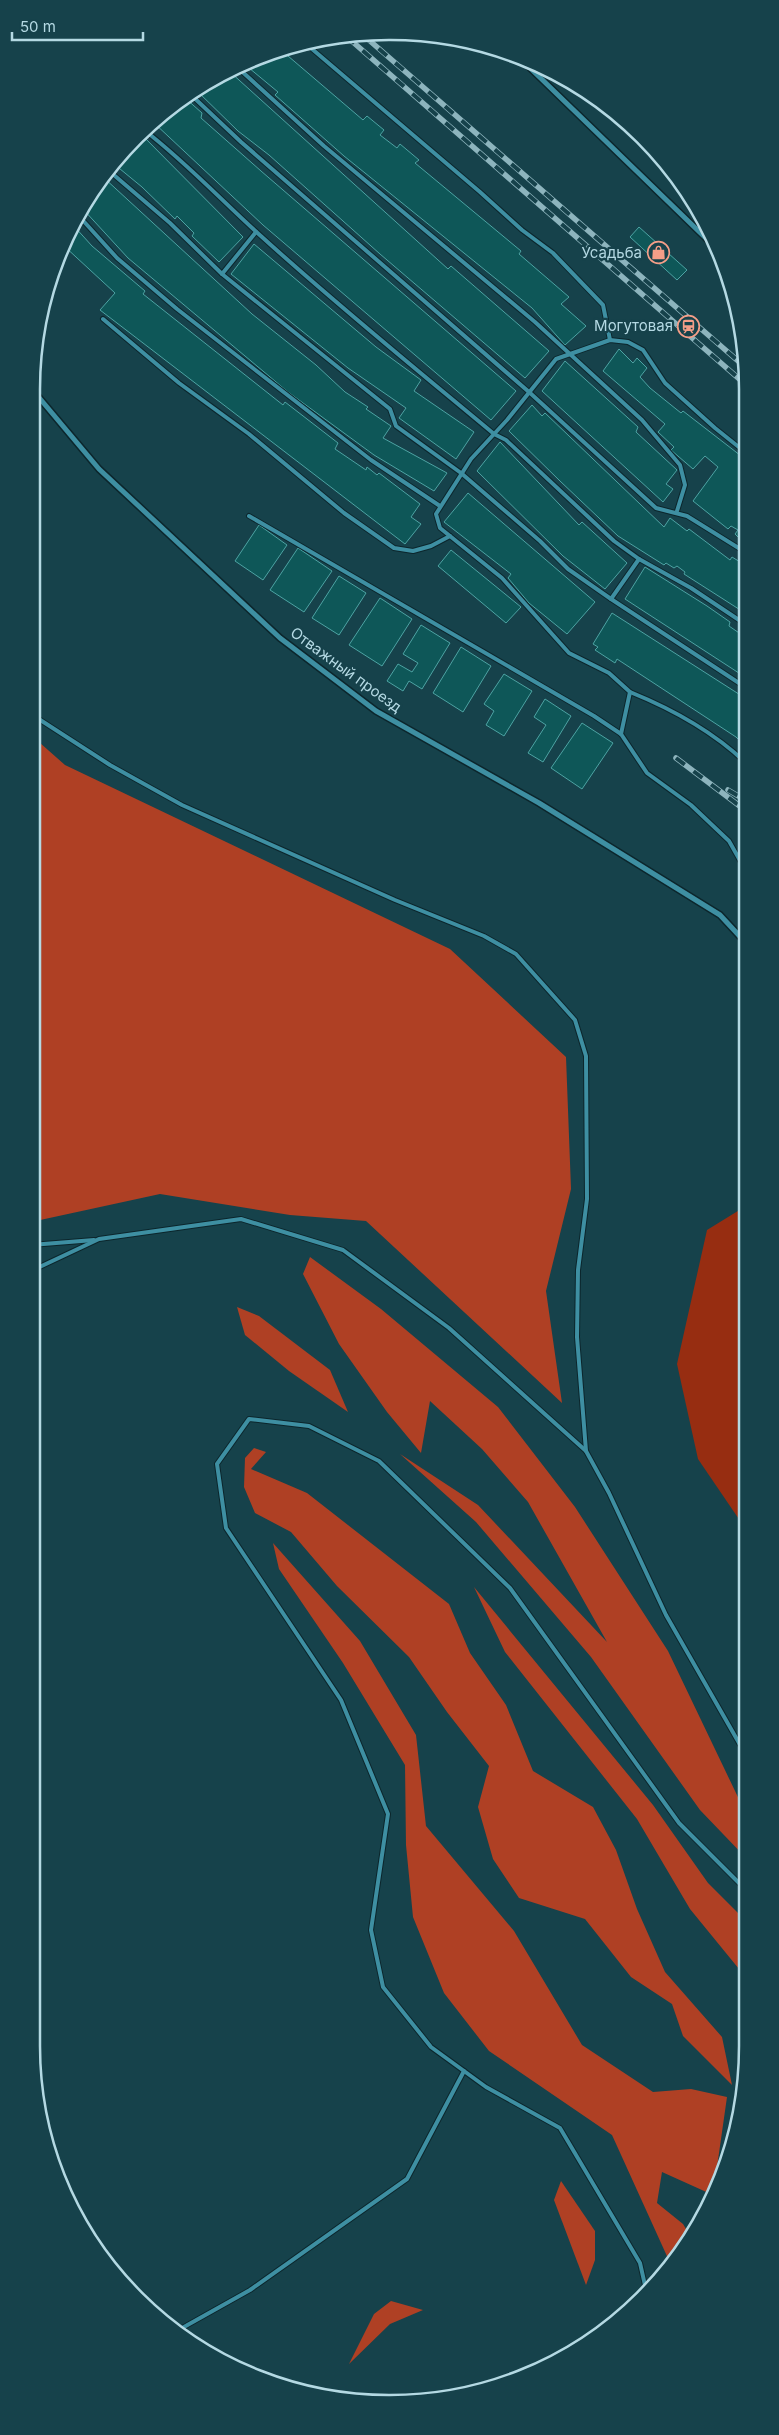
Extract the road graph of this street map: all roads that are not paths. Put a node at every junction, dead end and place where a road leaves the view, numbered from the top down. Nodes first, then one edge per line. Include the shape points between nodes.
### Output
1 (312, 49) edge
2 (536, 72) edge
3 (243, 73) edge
4 (195, 99) edge
5 (150, 135) edge
6 (114, 175) edge
7 (83, 222) edge
8 (256, 232) junction
9 (703, 236) edge
10 (222, 274) junction
11 (103, 319) dead end
12 (610, 340) junction
13 (568, 354) junction
14 (530, 392) junction
15 (40, 399) edge
16 (494, 434) junction
17 (739, 447) edge
18 (461, 473) junction
19 (440, 506) junction
20 (677, 511) junction
21 (249, 516) dead end
22 (450, 536) junction
23 (739, 548) edge
24 (639, 559) junction
25 (610, 599) junction
26 (739, 620) edge
27 (739, 683) edge
28 (630, 692) junction
29 (40, 720) edge
30 (621, 734) junction
31 (739, 756) edge
32 (739, 858) edge
33 (739, 936) edge
34 (99, 1239) junction
35 (40, 1244) edge
36 (40, 1267) edge
37 (586, 1451) junction
38 (739, 1743) edge
39 (739, 1882) edge
40 (464, 2071) junction
41 (645, 2284) edge
42 (183, 2327) edge

1 - 12 lane via 553,253 603,305
2 - 9 street
3 - 13 lane via 324,146 535,322
4 - 14 lane via 240,142
5 - 8 lane
6 - 10 lane via 170,223
7 - 19 lane via 117,258 177,309 371,460
8 - 10 lane
8 - 16 lane
10 - 18 lane via 390,409 396,426
11 - 22 lane via 344,513 394,548 413,551
12 - 13 lane
12 - 17 lane via 628,342 643,350 665,383
13 - 14 lane via 556,359
13 - 20 lane via 642,420 680,464 685,485
14 - 16 lane
14 - 20 lane via 656,508
15 - 33 street, Отважный проезд via 99,469 280,638 376,710 539,803 720,915
16 - 18 lane
16 - 24 lane via 506,440 614,541
18 - 19 lane
18 - 25 lane via 568,569
19 - 22 lane via 436,514 440,528
20 - 23 lane
21 - 30 lane
22 - 28 lane via 502,578 569,653 609,673
24 - 25 lane
24 - 26 lane
25 - 27 lane
28 - 30 lane
28 - 31 lane via 672,709 726,743
29 - 37 lane via 110,765 182,805 484,936 516,954 574,1020 586,1056 587,1199 578,1270 577,1337
30 - 32 lane via 647,773 691,805 729,841
34 - 35 lane
34 - 36 lane
34 - 37 lane via 241,1219 343,1250 449,1328
37 - 38 lane via 666,1615
39 - 40 lane via 679,1822 510,1588 379,1461 309,1426 249,1419 217,1464 226,1528 341,1700 388,1814 371,1930 383,1987 430,2047
40 - 41 lane via 486,2087 560,2128 640,2263
40 - 42 lane via 407,2179 250,2290

